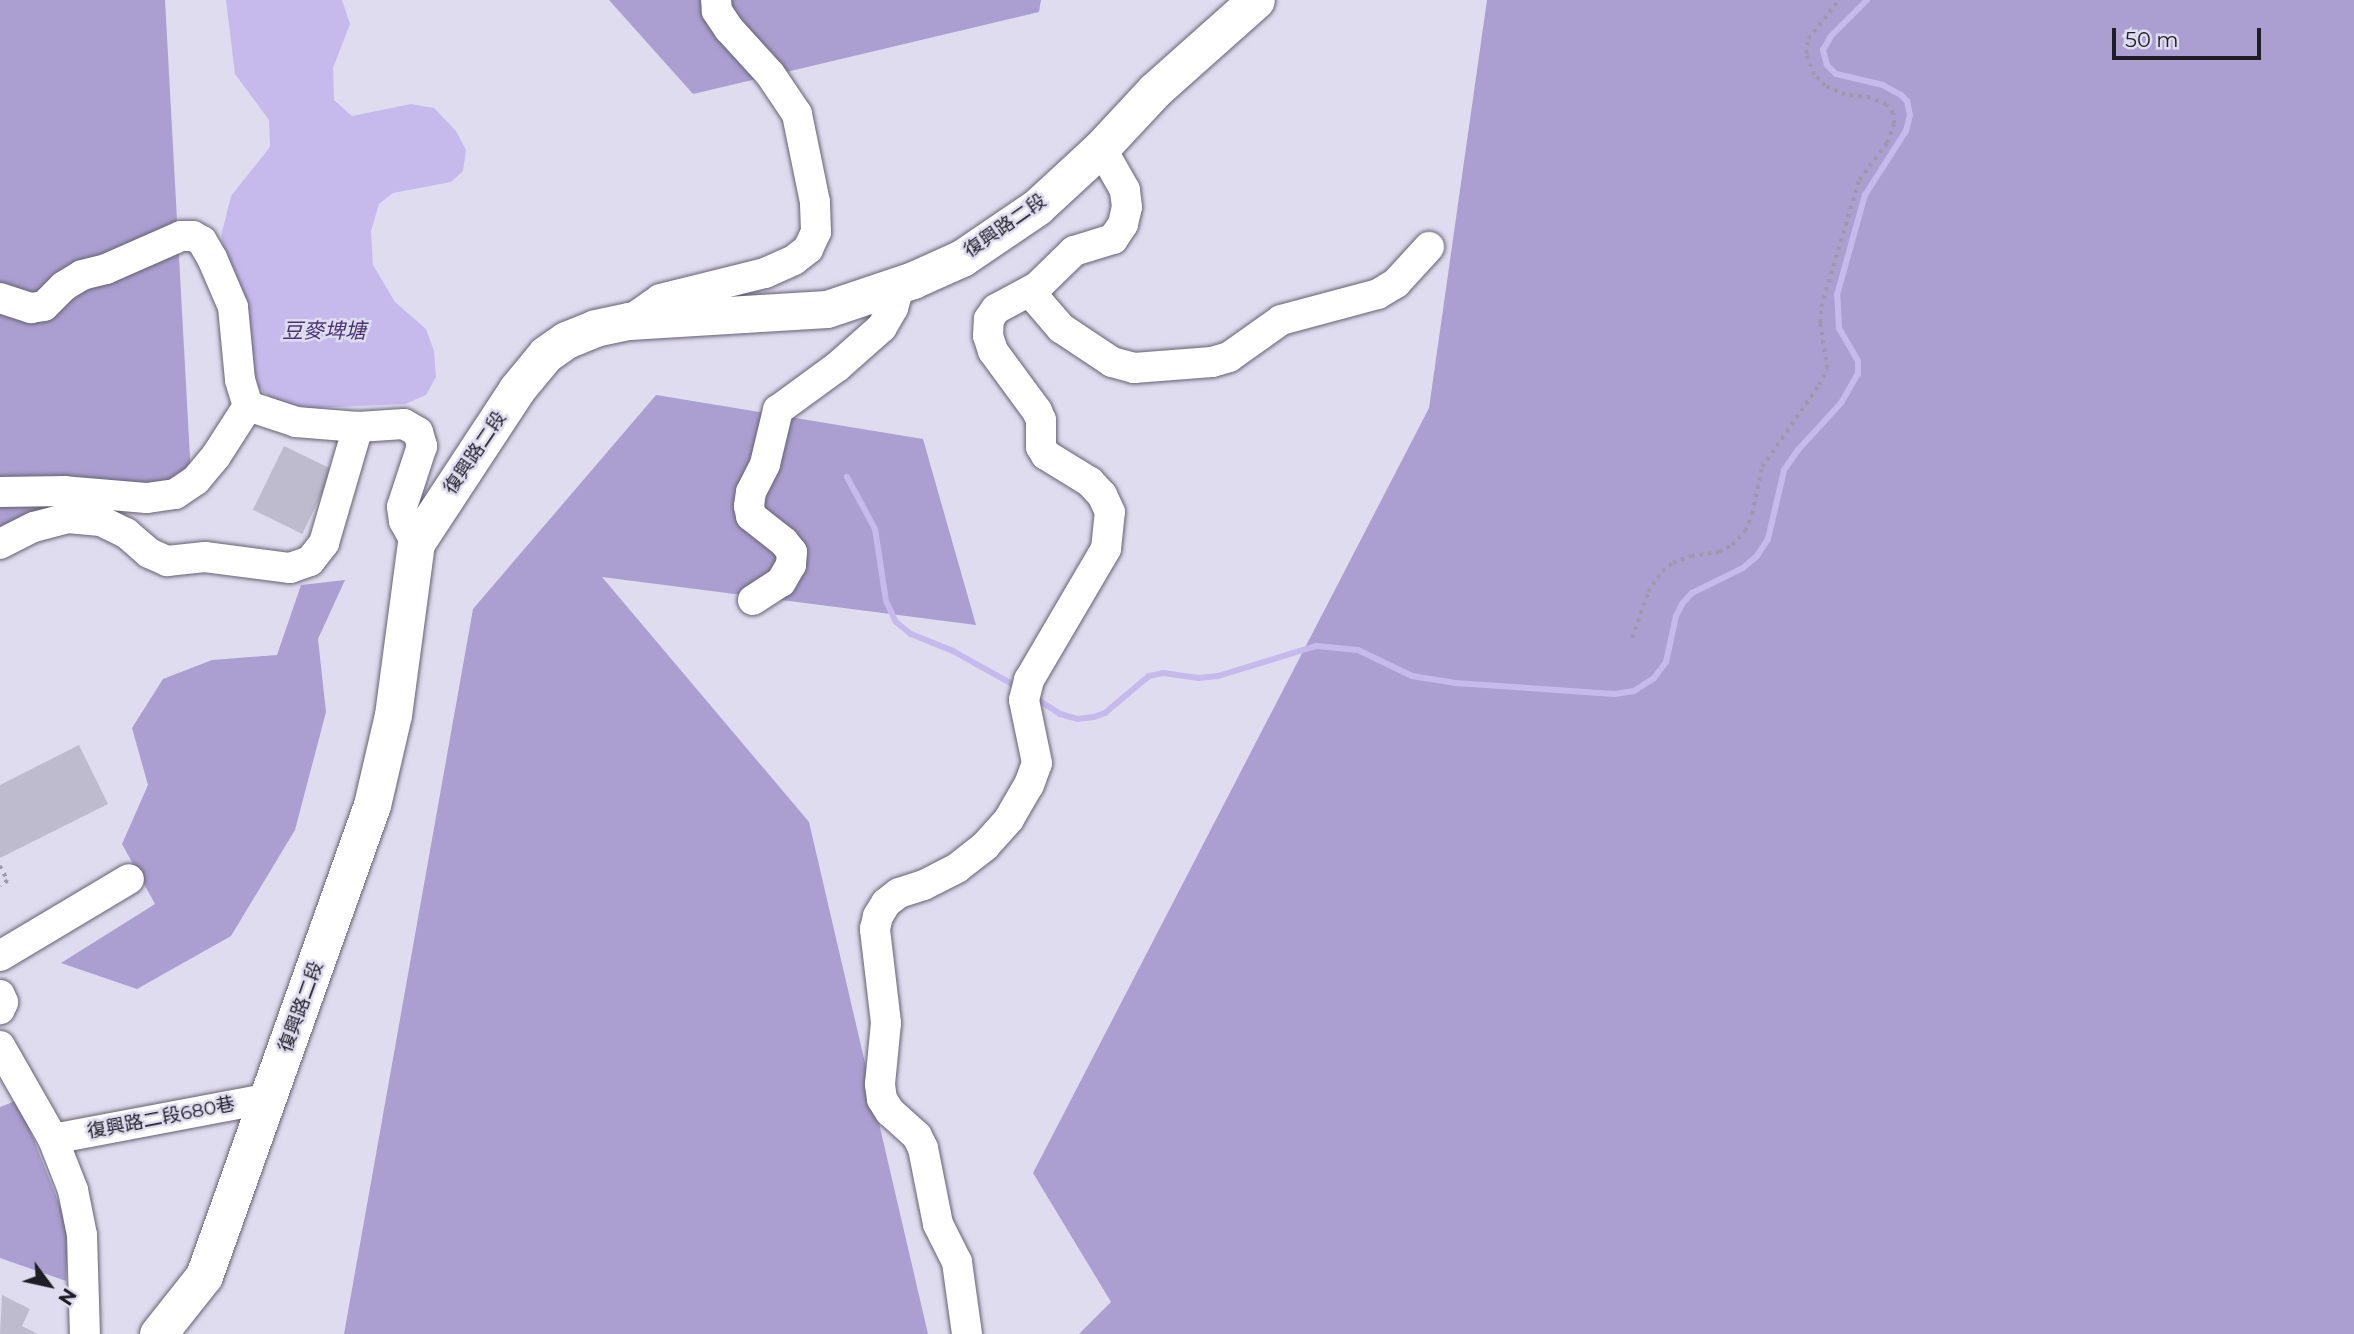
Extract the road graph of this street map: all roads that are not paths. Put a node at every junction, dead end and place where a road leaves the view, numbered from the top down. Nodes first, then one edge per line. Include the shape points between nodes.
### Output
1 (716, 0) edge
2 (1256, 0) edge
3 (1101, 148) junction
4 (1429, 247) dead end
5 (900, 285) junction
6 (1030, 292) junction
7 (0, 298) edge
8 (629, 321) junction
9 (248, 406) junction
10 (358, 427) junction
11 (0, 492) edge
12 (416, 543) junction
13 (0, 544) edge
14 (753, 600) dead end
15 (129, 879) dead end
16 (0, 956) edge
17 (0, 995) edge
18 (0, 1009) edge
19 (0, 1046) edge
20 (269, 1098) junction
21 (53, 1139) junction
22 (85, 1334) edge
23 (158, 1334) edge
24 (967, 1334) edge

1 - 8 lane via 717,11 729,29 797,114 816,202 816,232 808,248 794,260 765,273 660,299
2 - 3 main road, 復興路二段 via 1155,90
3 - 5 main road, 復興路二段 via 1037,207 962,258
3 - 6 lane via 1125,190 1124,224 1113,239 1074,251
4 - 6 lane via 1396,283 1378,294 1281,320 1229,357 1212,362 1134,368 1112,362 1061,328
5 - 8 main road, 復興路二段 via 828,309
5 - 14 lane via 881,327 837,367 778,410 749,506 751,516 792,552 791,565 781,582
6 - 24 lane via 996,309 989,319 988,336 993,351 1037,411 1046,455 1090,482 1102,495 1110,513 1106,549 1029,680 1024,700 1037,763 1009,819 957,868 886,903 875,929 886,1023 882,1099 890,1112 910,1127 923,1148 938,1224 957,1262
7 - 9 lane via 32,308 44,306 82,275 106,270 181,236 193,236 202,241 212,258 233,307 240,380
8 - 12 main road, 復興路二段 via 595,328 545,354
9 - 10 lane via 296,422
9 - 11 lane via 216,456 196,480 175,494 146,498 65,491
10 - 12 lane via 404,424 418,432 422,446 402,508
10 - 13 lane via 324,543 310,561 290,568 205,557 166,561 101,521 67,518 34,527
12 - 20 main road, 復興路二段 via 384,763
15 - 16 lane
17 - 18 lane via 4,1002
19 - 21 lane
20 - 21 lane, 復興路二段680巷
20 - 23 main road, 復興路二段 via 204,1276
21 - 22 lane via 73,1190 82,1235

